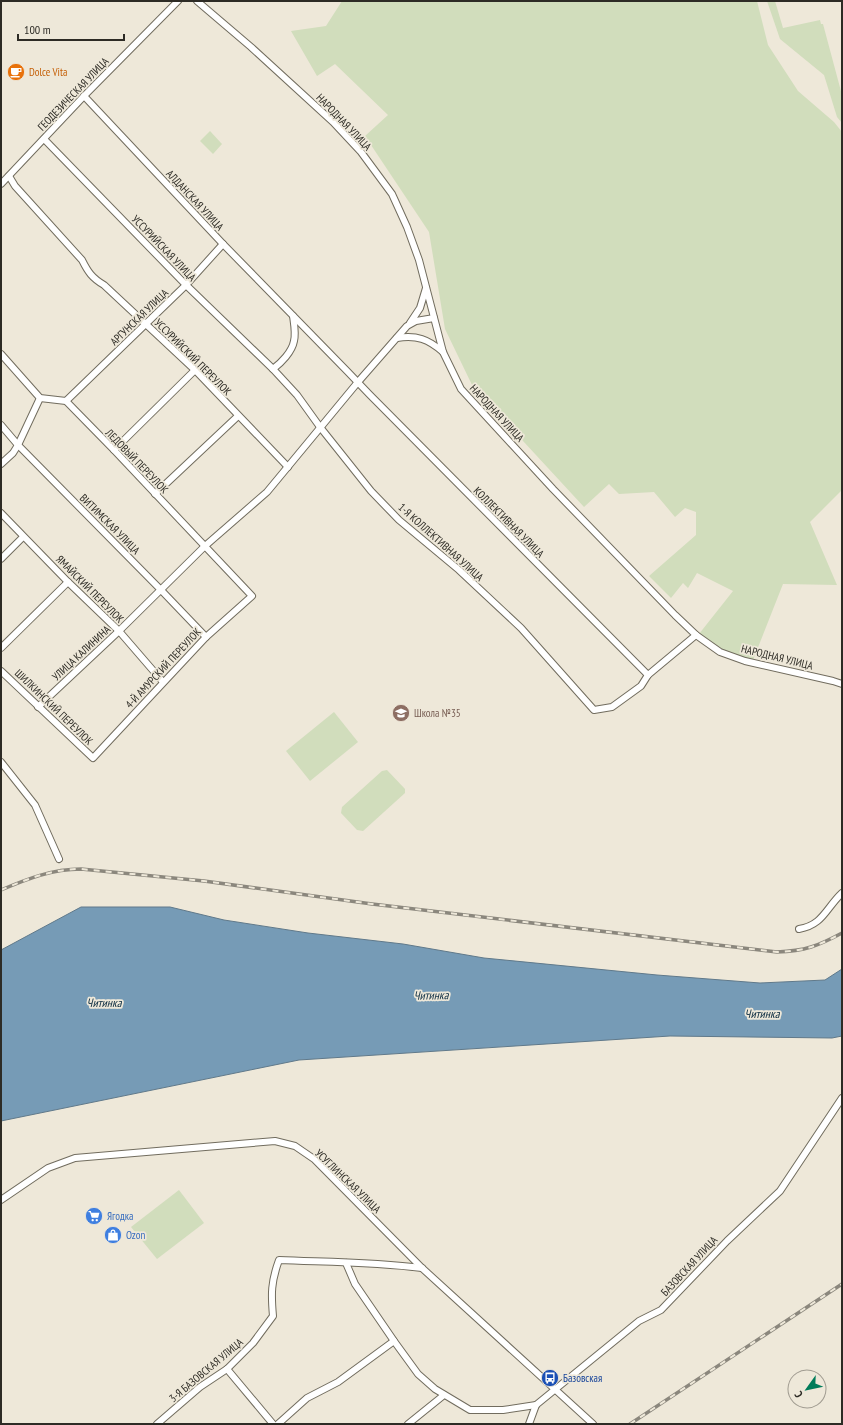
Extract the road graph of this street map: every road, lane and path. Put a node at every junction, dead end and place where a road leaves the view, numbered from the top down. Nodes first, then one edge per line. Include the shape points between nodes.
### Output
1 (178, 1) edge
2 (197, 1) edge
3 (84, 96) junction
4 (44, 139) junction
5 (9, 176) junction
6 (1, 184) edge
7 (224, 244) junction
8 (186, 285) junction
9 (426, 285) junction
10 (293, 316) junction
11 (434, 318) junction
12 (146, 324) junction
13 (407, 326) junction
14 (397, 338) junction
15 (443, 352) junction
16 (1, 354) edge
17 (273, 369) junction
18 (195, 370) junction
19 (358, 382) junction
20 (40, 398) junction
21 (66, 402) junction
22 (238, 416) junction
23 (1, 425) edge
24 (320, 427) junction
25 (18, 445) junction
26 (114, 450) junction
27 (1, 464) edge
28 (288, 467) junction
29 (155, 494) junction
30 (1, 513) edge
31 (23, 537) junction
32 (205, 546) junction
33 (1, 559) edge
34 (68, 582) junction
35 (161, 590) junction
36 (252, 596) joint
37 (119, 631) junction
38 (696, 635) junction
39 (206, 637) junction
40 (1, 648) edge
41 (1, 671) edge
42 (648, 675) junction
43 (164, 682) junction
44 (842, 684) edge
45 (38, 707) junction
46 (93, 758) joint
47 (1, 762) edge
48 (59, 859) dead end
49 (842, 893) edge
50 (799, 929) dead end
51 (842, 1098) edge
52 (1, 1200) edge
53 (346, 1263) junction
54 (422, 1268) junction
55 (394, 1340) junction
56 (226, 1369) junction
57 (556, 1390) junction
58 (444, 1395) junction
59 (536, 1405) junction
60 (157, 1424) edge
61 (273, 1424) edge
62 (278, 1424) edge
63 (408, 1424) edge
64 (529, 1424) edge
65 (594, 1424) edge

1 - 3 street, ГЕОДЕЗИЧЕСКАЯ УЛИЦА
2 - 9 street, НАРОДНАЯ УЛИЦА via 251,47 361,152 392,194 407,226
3 - 4 street, ГЕОДЕЗИЧЕСКАЯ УЛИЦА
3 - 7 street, АЛДАНСКАЯ УЛИЦА
4 - 5 street, ГЕОДЕЗИЧЕСКАЯ УЛИЦА
4 - 8 street, УССУРИЙСКАЯ УЛИЦА
5 - 6 street, ГЕОДЕЗИЧЕСКАЯ УЛИЦА
5 - 12 street, УССУРИЙСКИЙ ПЕРЕУЛОК via 15,186 82,260 94,279 104,285
7 - 8 street, АРГУНСКАЯ УЛИЦА
7 - 10 street, АЛДАНСКАЯ УЛИЦА
8 - 12 street, АРГУНСКАЯ УЛИЦА
8 - 17 street, УССУРИЙСКАЯ УЛИЦА
9 - 11 street, НАРОДНАЯ УЛИЦА
9 - 13 street via 420,308
10 - 17 street via 294,342 279,365
10 - 19 street, АЛДАНСКАЯ УЛИЦА
11 - 13 street via 416,321
11 - 15 street, НАРОДНАЯ УЛИЦА
12 - 18 street, УССУРИЙСКИЙ ПЕРЕУЛОК
12 - 21 street, АРГУНСКАЯ УЛИЦА
13 - 14 street
14 - 15 street via 422,338
14 - 19 street
15 - 38 street, НАРОДНАЯ УЛИЦА via 461,389 553,489
16 - 20 street
17 - 24 street, УССУРИЙСКАЯ УЛИЦА via 297,395
18 - 22 street, УССУРИЙСКИЙ ПЕРЕУЛОК
18 - 26 street
19 - 24 street
19 - 42 street, КОЛЛЕКТИВНАЯ УЛИЦА
20 - 21 street
20 - 25 street
21 - 26 street, ЛЕДОВЫЙ ПЕРЕУЛОК
22 - 28 street, УССУРИЙСКИЙ ПЕРЕУЛОК
22 - 29 street
23 - 25 street, ВИТИМСКАЯ УЛИЦА
24 - 28 street
24 - 42 street, 1-Я КОЛЛЕКТИВНАЯ УЛИЦА via 399,520 459,570 521,628 594,710 612,706 641,686
25 - 27 street
25 - 35 street, ВИТИМСКАЯ УЛИЦА
26 - 29 street, ЛЕДОВЫЙ ПЕРЕУЛОК
28 - 32 street via 267,492
29 - 32 street, ЛЕДОВЫЙ ПЕРЕУЛОК
30 - 31 street, ЯМАЙСКИЙ ПЕРЕУЛОК
31 - 33 street
31 - 34 street, ЯМАЙСКИЙ ПЕРЕУЛОК
32 - 35 street, УЛИЦА КАЛИНИНА
32 - 36 street, ЛЕДОВЫЙ ПЕРЕУЛОК
34 - 37 street, ЯМАЙСКИЙ ПЕРЕУЛОК
34 - 40 street
35 - 37 street, УЛИЦА КАЛИНИНА
35 - 39 street, ВИТИМСКАЯ УЛИЦА
36 - 39 street, 4-Й АМУРСКИЙ ПЕРЕУЛОК
37 - 43 street, ЯМАЙСКИЙ ПЕРЕУЛОК
37 - 45 street, УЛИЦА КАЛИНИНА
38 - 42 street
38 - 44 street, НАРОДНАЯ УЛИЦА via 720,652 746,661
39 - 43 street, 4-Й АМУРСКИЙ ПЕРЕУЛОК
41 - 45 street, ШИЛКИНСКИЙ ПЕРЕУЛОК
43 - 46 street, 4-Й АМУРСКИЙ ПЕРЕУЛОК
45 - 46 street, ШИЛКИНСКИЙ ПЕРЕУЛОК
47 - 48 street via 35,805
49 - 50 street via 818,922
51 - 57 street, БАЗОВСКАЯ УЛИЦА via 780,1191 727,1241 661,1310 639,1321
52 - 54 street, УСУГЛИНСКАЯ УЛИЦА via 48,1168 75,1158 275,1141 295,1146 314,1159
53 - 54 street
53 - 55 street via 355,1284
53 - 56 street, 3-Я БАЗОВСКАЯ УЛИЦА via 279,1260 271,1292 273,1316 253,1344
54 - 57 street, УСУГЛИНСКАЯ УЛИЦА
55 - 58 street via 418,1374
55 - 62 street via 338,1382 307,1398
56 - 60 street, 3-Я БАЗОВСКАЯ УЛИЦА via 200,1387
56 - 61 street
57 - 59 street, БАЗОВСКАЯ УЛИЦА
57 - 65 street, УСУГЛИНСКАЯ УЛИЦА
58 - 59 street via 470,1410 503,1410
58 - 63 street
59 - 64 street

